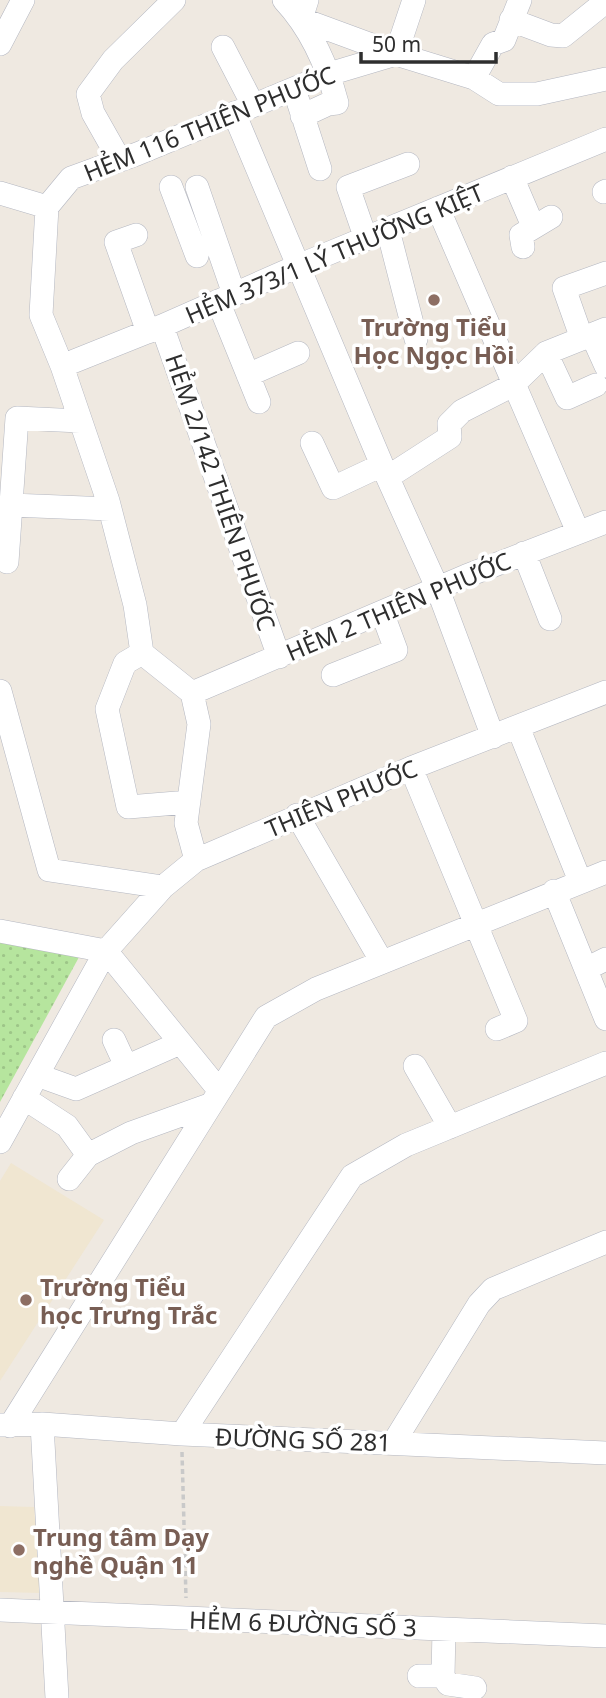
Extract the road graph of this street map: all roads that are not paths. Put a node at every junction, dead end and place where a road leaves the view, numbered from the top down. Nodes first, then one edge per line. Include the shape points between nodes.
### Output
1 (23, 0) edge
2 (174, 0) edge
3 (284, 0) edge
4 (414, 0) edge
5 (603, 0) edge
6 (304, 9) edge
7 (515, 10) edge
8 (0, 44) edge
9 (223, 47) dead end
10 (396, 54) junction
11 (329, 74) junction
12 (474, 78) junction
13 (606, 79) edge
14 (294, 88) junction
15 (243, 109) junction
16 (302, 116) junction
17 (606, 139) edge
18 (119, 159) junction
19 (408, 164) dead end
20 (320, 169) dead end
21 (512, 177) junction
22 (171, 187) dead end
23 (197, 187) dead end
24 (0, 193) edge
25 (47, 207) junction
26 (438, 208) junction
27 (206, 213) junction
28 (183, 221) junction
29 (388, 230) junction
30 (136, 235) dead end
31 (366, 239) junction
32 (523, 247) dead end
33 (219, 249) junction
34 (298, 266) junction
35 (606, 273) edge
36 (226, 298) junction
37 (155, 329) junction
38 (593, 334) edge
39 (416, 340) dead end
40 (298, 354) dead end
41 (546, 354) junction
42 (62, 366) junction
43 (248, 375) junction
44 (601, 376) edge
45 (513, 384) junction
46 (259, 402) dead end
47 (80, 421) junction
48 (312, 443) dead end
49 (385, 471) junction
50 (11, 505) junction
51 (110, 509) junction
52 (606, 522) edge
53 (579, 532) junction
54 (524, 553) junction
55 (7, 562) dead end
56 (438, 587) junction
57 (382, 612) junction
58 (550, 619) dead end
59 (142, 653) junction
60 (279, 657) junction
61 (333, 675) dead end
62 (0, 691) edge
63 (606, 692) edge
64 (191, 693) junction
65 (519, 727) junction
66 (493, 737) junction
67 (411, 768) junction
68 (189, 802) junction
69 (297, 815) junction
70 (196, 860) junction
71 (606, 872) edge
72 (580, 881) junction
73 (163, 887) junction
74 (554, 891) junction
75 (475, 923) junction
76 (0, 932) edge
77 (106, 951) junction
78 (382, 962) junction
79 (596, 964) edge
80 (606, 1019) edge
81 (497, 1029) dead end
82 (114, 1040) dead end
83 (180, 1043) junction
84 (606, 1063) edge
85 (126, 1066) junction
86 (415, 1066) dead end
87 (37, 1075) junction
88 (214, 1097) junction
89 (24, 1098) junction
90 (450, 1127) junction
91 (0, 1142) edge
92 (88, 1155) junction
93 (69, 1179) dead end
94 (606, 1242) edge
95 (42, 1424) junction
96 (5, 1426) edge
97 (182, 1433) junction
98 (394, 1443) junction
99 (606, 1453) edge
100 (0, 1610) edge
101 (51, 1612) junction
102 (444, 1629) junction
103 (606, 1636) edge
104 (419, 1676) dead end
105 (443, 1676) junction
106 (475, 1688) dead end
107 (57, 1698) edge

1 - 8 street
2 - 18 street via 113,60 88,94 93,113
3 - 6 street
4 - 10 street
5 - 7 street via 563,36 551,35
6 - 10 street
6 - 11 street
7 - 12 street via 504,40 493,44
9 - 15 street
10 - 11 street, HẺM 116 THIÊN PHƯỚC
10 - 12 street
11 - 14 street, HẺM 116 THIÊN PHƯỚC
11 - 16 street via 337,103
12 - 13 street via 499,94 537,94
14 - 15 street, HẺM 116 THIÊN PHƯỚC
14 - 16 street
15 - 18 street, HẺM 116 THIÊN PHƯỚC
15 - 34 street
16 - 20 street
17 - 21 street, HẺM 373/1 LÝ THƯỜNG KIỆT
18 - 25 street, HẺM 116 THIÊN PHƯỚC via 71,178
19 - 31 street via 348,187
21 - 26 street, HẺM 373/1 LÝ THƯỜNG KIỆT
21 - 32 street via 542,221 521,235
22 - 28 street
23 - 27 street
24 - 25 street
25 - 42 street via 41,316
26 - 29 street, HẺM 373/1 LÝ THƯỜNG KIỆT
26 - 45 street
27 - 28 street
27 - 33 street
28 - 33 street via 187,259
29 - 31 street, HẺM 373/1 LÝ THƯỜNG KIỆT
29 - 39 street
30 - 37 street, HẺM 2/142 THIÊN PHƯỚC via 116,242
31 - 34 street, HẺM 373/1 LÝ THƯỜNG KIỆT
33 - 36 street
34 - 36 street, HẺM 373/1 LÝ THƯỜNG KIỆT
34 - 49 street
35 - 38 street via 564,288
36 - 37 street, HẺM 373/1 LÝ THƯỜNG KIỆT
36 - 43 street
37 - 42 street, HẺM 373/1 LÝ THƯỜNG KIỆT
37 - 60 street, HẺM 2/142 THIÊN PHƯỚC
38 - 41 street
38 - 44 street
40 - 43 street
41 - 44 street via 567,398
41 - 45 street
42 - 47 street
43 - 46 street
45 - 49 street via 462,411 449,424 450,437
45 - 53 street
47 - 50 street via 17,418
47 - 51 street
48 - 49 street via 333,488
49 - 56 street
50 - 51 street
50 - 55 street
51 - 59 street via 135,605
52 - 53 street, HẺM 2 THIÊN PHƯỚC
53 - 54 street, HẺM 2 THIÊN PHƯỚC
54 - 56 street, HẺM 2 THIÊN PHƯỚC
54 - 58 street
56 - 57 street, HẺM 2 THIÊN PHƯỚC
56 - 66 street
57 - 60 street, HẺM 2 THIÊN PHƯỚC
57 - 61 street via 396,650
59 - 64 street
59 - 68 street via 125,663 107,709 128,807
60 - 64 street, HẺM 2 THIÊN PHƯỚC
62 - 73 street via 49,870
63 - 65 street, THIÊN PHƯỚC
64 - 68 street via 199,724
65 - 66 street, THIÊN PHƯỚC
65 - 72 street
66 - 67 street, THIÊN PHƯỚC
67 - 69 street, THIÊN PHƯỚC
67 - 75 street
68 - 70 street via 186,823
69 - 70 street, THIÊN PHƯỚC
69 - 78 street
70 - 73 street, THIÊN PHƯỚC
71 - 72 street
72 - 74 street
73 - 77 street, THIÊN PHƯỚC
74 - 75 street
74 - 79 street
75 - 78 street
75 - 81 street via 516,1021
76 - 77 street
77 - 83 street
77 - 87 street, THIÊN PHƯỚC
78 - 88 street via 316,989 266,1017
79 - 80 street
82 - 85 street
83 - 85 street
83 - 88 street
84 - 90 street
85 - 87 street via 76,1089
86 - 90 street
87 - 89 street, THIÊN PHƯỚC
88 - 92 street
88 - 96 street
89 - 91 street, THIÊN PHƯỚC
89 - 92 street via 67,1126
90 - 97 street via 406,1145 352,1176
92 - 93 street
94 - 98 street via 493,1289 479,1304
95 - 96 street, ĐƯỜNG SỐ 281
95 - 97 street, ĐƯỜNG SỐ 281
95 - 101 street
97 - 98 street, ĐƯỜNG SỐ 281
98 - 99 street, ĐƯỜNG SỐ 281
100 - 101 street, HẺM 6 ĐƯỜNG SỐ 3
101 - 102 street, HẺM 6 ĐƯỜNG SỐ 3
101 - 107 street
102 - 103 street, HẺM 6 ĐƯỜNG SỐ 3
102 - 105 street
104 - 105 street
105 - 106 street via 448,1684

